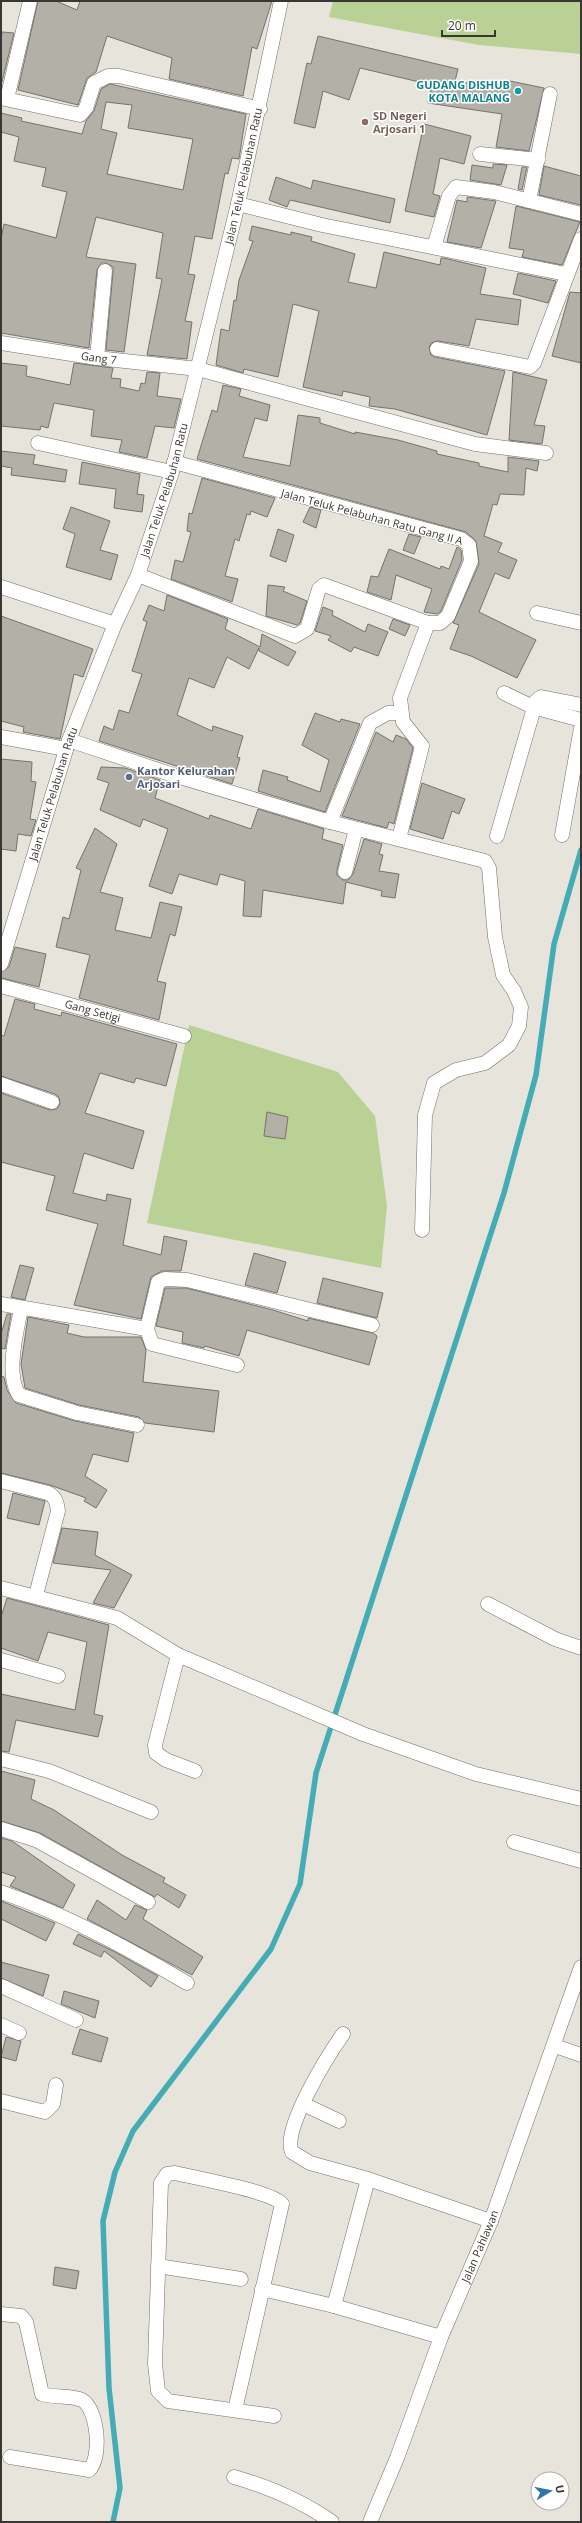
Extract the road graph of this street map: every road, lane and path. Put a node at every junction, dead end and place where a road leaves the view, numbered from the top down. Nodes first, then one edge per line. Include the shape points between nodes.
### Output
1 (30, 1) edge
2 (282, 1) edge
3 (550, 94) dead end
4 (4, 98) edge
5 (260, 109) junction
6 (480, 154) dead end
7 (538, 160) junction
8 (530, 201) junction
9 (238, 204) junction
10 (581, 214) edge
11 (581, 239) edge
12 (434, 247) junction
13 (577, 259) edge
14 (105, 271) dead end
15 (566, 274) junction
16 (1, 343) edge
17 (437, 349) dead end
18 (97, 358) junction
19 (198, 369) junction
20 (38, 443) dead end
21 (546, 453) dead end
22 (173, 467) junction
23 (138, 575) junction
24 (1, 587) edge
25 (536, 613) dead end
26 (428, 623) junction
27 (581, 623) edge
28 (115, 624) junction
29 (504, 693) dead end
30 (581, 705) edge
31 (533, 707) junction
32 (401, 713) junction
33 (581, 720) edge
34 (581, 728) edge
35 (1, 738) edge
36 (68, 744) junction
37 (330, 822) junction
38 (356, 829) junction
39 (562, 835) dead end
40 (497, 836) dead end
41 (399, 839) junction
42 (345, 872) dead end
43 (1, 964) edge
44 (1, 986) edge
45 (184, 1036) dead end
46 (1, 1084) edge
47 (52, 1102) dead end
48 (422, 1230) dead end
49 (1, 1304) edge
50 (21, 1308) junction
51 (372, 1326) dead end
52 (147, 1329) junction
53 (237, 1365) dead end
54 (137, 1425) dead end
55 (1, 1481) edge
56 (1, 1588) edge
57 (36, 1595) junction
58 (488, 1604) dead end
59 (581, 1648) edge
60 (178, 1655) junction
61 (1, 1660) edge
62 (58, 1676) dead end
63 (1, 1759) edge
64 (195, 1771) dead end
65 (581, 1799) edge
66 (151, 1812) dead end
67 (1, 1829) edge
68 (514, 1842) dead end
69 (581, 1862) edge
70 (1, 1892) edge
71 (148, 1902) dead end
72 (581, 1967) edge
73 (187, 1983) dead end
74 (1, 1986) edge
75 (76, 2020) dead end
76 (1, 2024) edge
77 (19, 2033) dead end
78 (343, 2034) dead end
79 (554, 2046) junction
80 (581, 2055) edge
81 (56, 2085) dead end
82 (1, 2101) edge
83 (303, 2104) junction
84 (339, 2121) dead end
85 (368, 2179) junction
86 (491, 2221) junction
87 (158, 2266) junction
88 (242, 2279) dead end
89 (262, 2289) junction
90 (334, 2306) junction
91 (1, 2314) edge
92 (441, 2337) junction
93 (234, 2410) junction
94 (274, 2416) dead end
95 (10, 2457) dead end
96 (234, 2477) dead end
97 (332, 2522) edge
98 (370, 2522) edge

1 - 4 street
2 - 5 street, Jalan Teluk Pelabuhan Ratu
3 - 7 street
4 - 5 street via 80,115 86,108 94,83 108,76 119,76
5 - 9 street, Jalan Teluk Pelabuhan Ratu
6 - 7 street
7 - 8 street
8 - 10 street
8 - 12 street via 494,192 456,187 449,196
9 - 12 street via 322,226
9 - 19 street, Jalan Teluk Pelabuhan Ratu
11 - 13 street
12 - 15 street
13 - 15 street
14 - 18 street
15 - 17 street via 553,315 534,363 530,367
16 - 18 street, Gang 7
18 - 19 street, Gang 7
19 - 21 street, Gang 7 via 475,444
19 - 22 street, Jalan Teluk Pelabuhan Ratu
20 - 22 street
22 - 23 street, Jalan Teluk Pelabuhan Ratu
22 - 26 street, Jalan Teluk Pelabuhan Ratu Gang II A via 468,542 471,548 471,561 448,616 440,623
23 - 26 street via 296,636 307,629 319,589 324,585
23 - 28 street, Jalan Teluk Pelabuhan Ratu
24 - 28 street
25 - 27 street
26 - 32 street via 400,698
28 - 36 street, Jalan Teluk Pelabuhan Ratu
29 - 31 street
30 - 31 street via 541,697
31 - 33 street
31 - 40 street
32 - 37 street via 388,713 370,724
32 - 41 street via 410,733 422,746
34 - 39 street
35 - 36 street
36 - 37 street
36 - 43 street, Jalan Teluk Pelabuhan Ratu
37 - 38 street
38 - 41 street
38 - 42 street
41 - 48 street via 485,861 489,868 495,937 503,975 521,1008 519,1026 509,1045 485,1062 456,1070 434,1084 425,1116
44 - 45 street, Gang Setigi
46 - 47 street
49 - 50 street
50 - 52 street
50 - 54 street via 13,1361 14,1380 19,1394 77,1413
51 - 52 street via 187,1280 165,1279 156,1286
52 - 53 street via 148,1339 154,1345
55 - 57 street via 48,1493 54,1497 57,1504 58,1511
56 - 57 street
57 - 60 street via 118,1618
58 - 59 street via 555,1639
60 - 64 street via 155,1745 156,1753 166,1760
60 - 65 street via 363,1734 476,1774
61 - 62 street
63 - 66 street via 49,1771
67 - 71 street via 36,1840
68 - 69 street
70 - 73 street via 118,1942
72 - 79 street, Jalan Pahlawan
74 - 75 street
76 - 77 street
78 - 83 street via 311,2084
79 - 80 street
79 - 86 street, Jalan Pahlawan
81 - 82 street via 53,2104 47,2112
83 - 84 street
83 - 85 street via 290,2138 292,2152 310,2163
85 - 86 street
85 - 90 street
86 - 92 street, Jalan Pahlawan
87 - 88 street
87 - 89 street via 162,2183 166,2175 175,2173 271,2197 282,2204
87 - 93 street via 154,2364 159,2393 168,2401
89 - 90 street
89 - 93 street
90 - 92 street
91 - 95 street via 21,2316 26,2322 42,2394 80,2399 86,2403 96,2433 96,2462 89,2470
92 - 98 street, Jalan Pahlawan via 397,2458
93 - 94 street
96 - 97 street via 264,2486 307,2506

